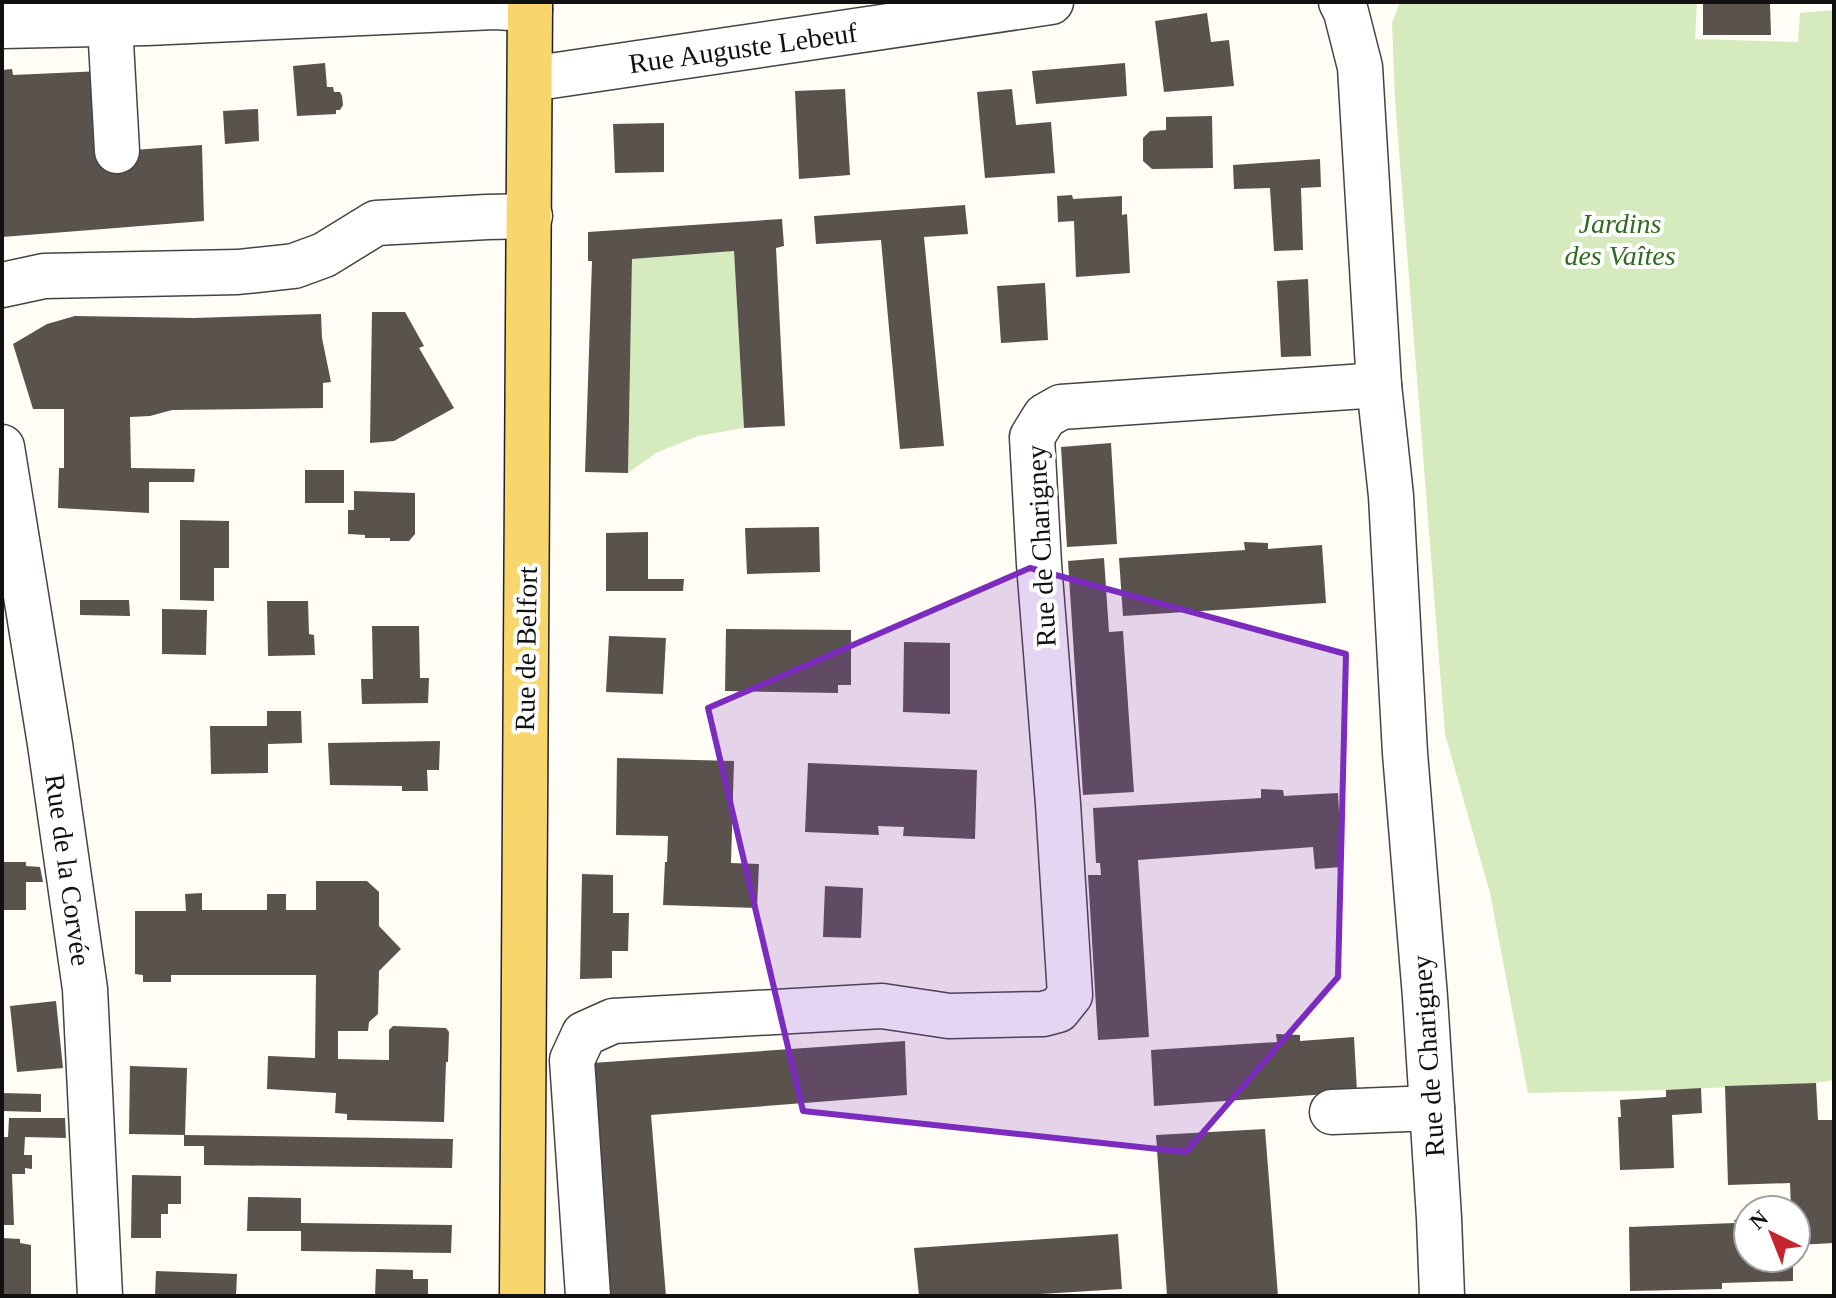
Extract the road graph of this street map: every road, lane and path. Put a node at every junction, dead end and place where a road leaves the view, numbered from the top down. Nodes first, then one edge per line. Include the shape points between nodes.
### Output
1 (1051, 2) edge
2 (1341, 2) edge
3 (530, 5) edge
4 (110, 24) junction
5 (2, 26) edge
6 (530, 79) junction
7 (117, 151) dead end
8 (530, 216) junction
9 (2, 285) edge
10 (1379, 385) junction
11 (2, 447) edge
12 (1432, 1108) junction
13 (1332, 1112) dead end
14 (100, 1296) edge
15 (522, 1296) edge
16 (588, 1296) edge
17 (1442, 1296) edge

1 - 6 street, Rue Auguste Lebeuf
2 - 10 street, Rue de Charigney via 1360,67
3 - 4 street
3 - 6 main road, Rue de Belfort
4 - 5 street
4 - 7 street
6 - 8 main road, Rue de Belfort
8 - 9 street via 376,223 324,255 294,266 44,276
8 - 15 main road, Rue de Belfort
10 - 12 street, Rue de Charigney
10 - 16 street, Rue de Charigney via 1061,407 1045,416 1032,437 1070,995 1058,1010 1043,1014 949,1016 882,1006 613,1021 584,1034 572,1060
11 - 14 street, Rue de la Corvée via 85,989
12 - 13 street
12 - 17 street, Rue de Charigney

